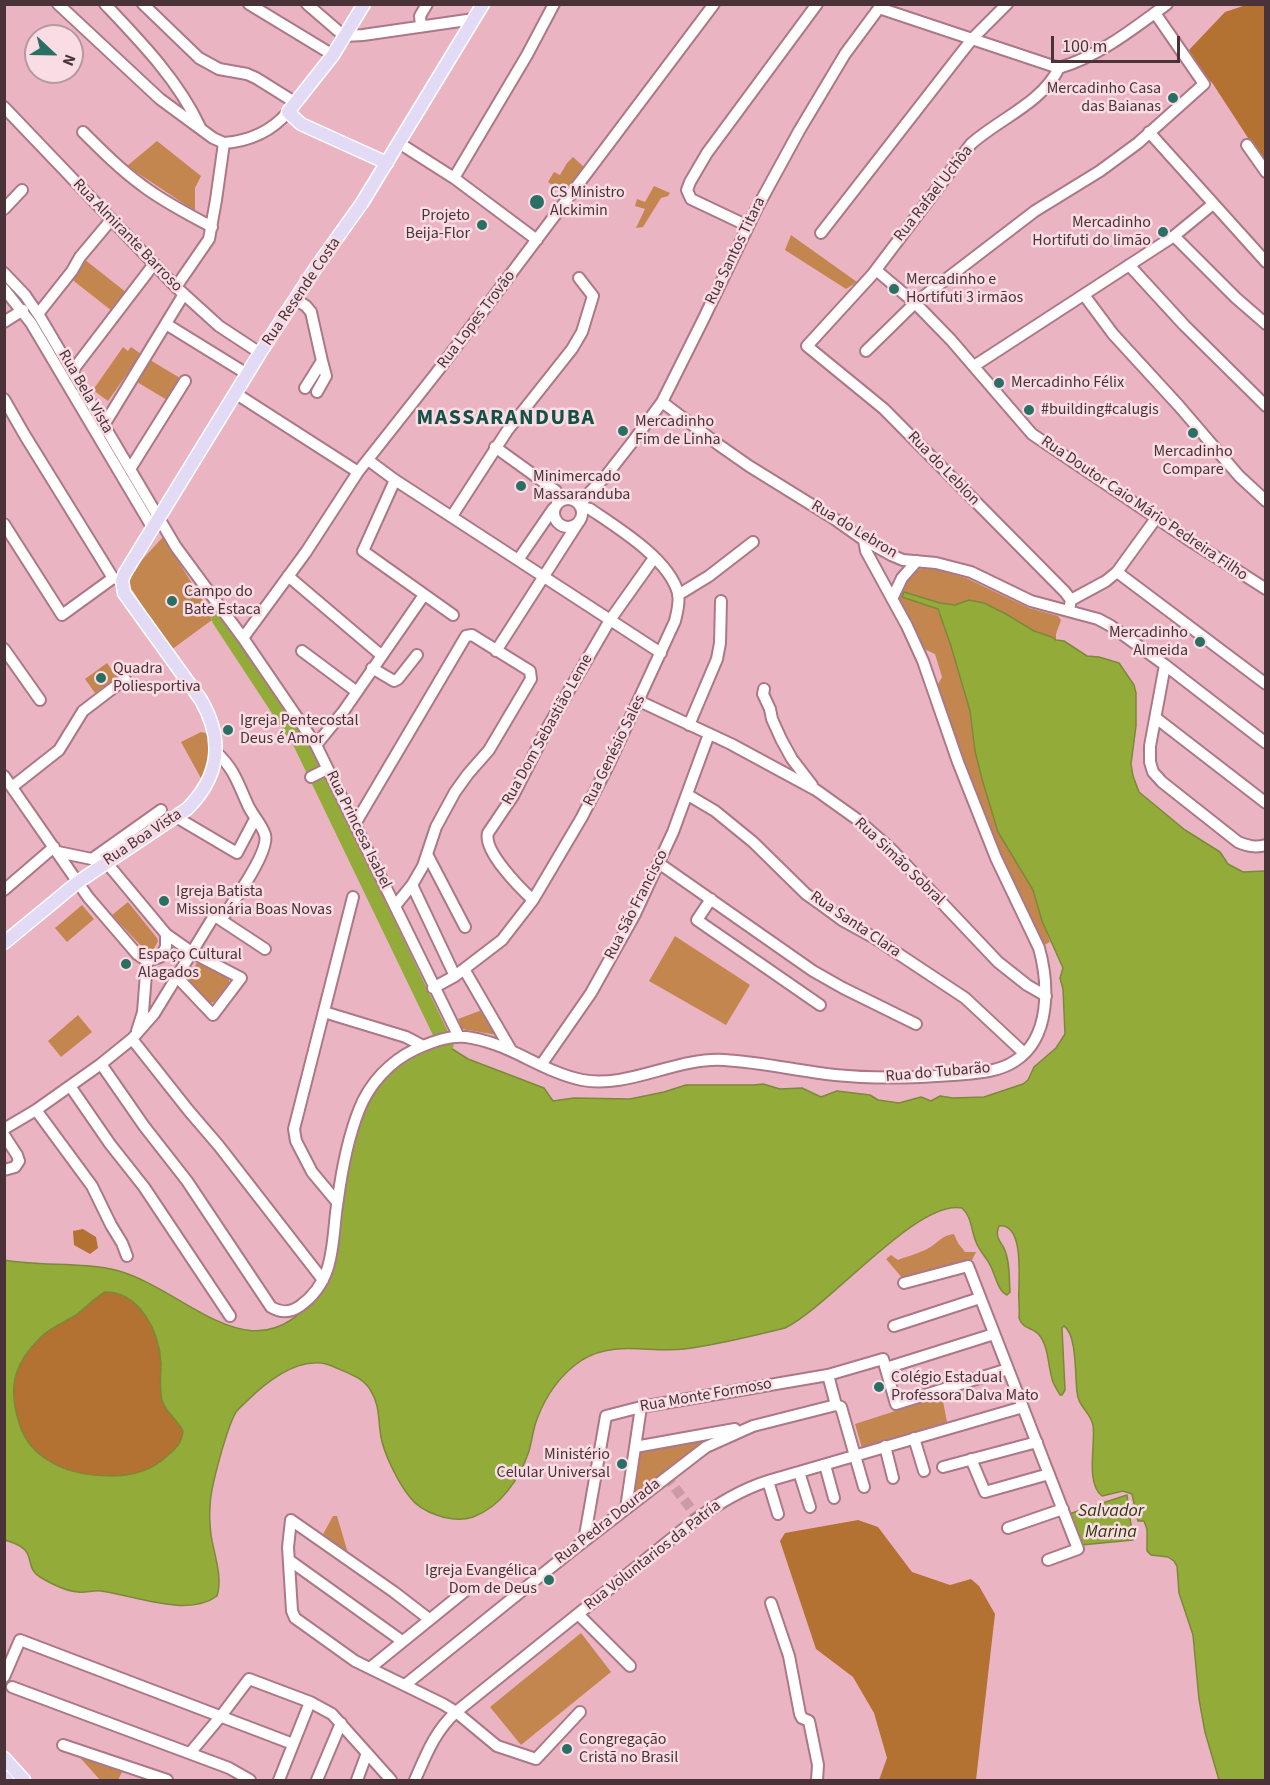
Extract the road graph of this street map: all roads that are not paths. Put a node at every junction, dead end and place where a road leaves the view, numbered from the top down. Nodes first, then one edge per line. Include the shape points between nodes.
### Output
1 (58, 4) edge
2 (105, 4) edge
3 (143, 4) edge
4 (249, 4) edge
5 (307, 4) edge
6 (427, 4) edge
7 (483, 4) edge
8 (554, 4) edge
9 (714, 4) edge
10 (818, 4) edge
11 (1007, 4) edge
12 (1167, 4) edge
13 (881, 6) edge
14 (359, 7) edge
15 (1155, 13) junction
16 (474, 19) junction
17 (421, 26) junction
18 (344, 36) junction
19 (973, 38) junction
20 (333, 55) junction
21 (1059, 68) junction
22 (4, 107) edge
23 (292, 108) junction
24 (201, 129) junction
25 (83, 132) dead end
26 (1149, 132) junction
27 (224, 143) junction
28 (399, 143) junction
29 (1247, 145) dead end
30 (387, 163) junction
31 (1266, 172) edge
32 (454, 178) junction
33 (22, 190) dead end
34 (1213, 204) junction
35 (4, 209) edge
36 (111, 220) junction
37 (748, 226) junction
38 (212, 227) junction
39 (820, 233) dead end
40 (1174, 236) junction
41 (537, 240) junction
42 (1266, 262) edge
43 (154, 264) junction
44 (1130, 265) junction
45 (876, 270) junction
46 (4, 273) edge
47 (579, 278) dead end
48 (4, 289) edge
49 (180, 291) junction
50 (1084, 295) junction
51 (295, 300) junction
52 (915, 303) junction
53 (23, 310) junction
54 (38, 314) junction
55 (4, 322) edge
56 (166, 324) junction
57 (1266, 324) edge
58 (807, 346) joint
59 (866, 351) dead end
60 (260, 353) junction
61 (322, 361) junction
62 (974, 366) junction
63 (73, 370) junction
64 (247, 374) junction
65 (185, 381) dead end
66 (305, 388) dead end
67 (317, 392) dead end
68 (235, 393) junction
69 (4, 399) edge
70 (662, 402) junction
71 (1266, 406) edge
72 (104, 425) junction
73 (495, 447) junction
74 (368, 459) junction
75 (130, 470) junction
76 (358, 472) junction
77 (395, 480) junction
78 (1266, 501) edge
79 (557, 502) junction
80 (579, 505) junction
81 (452, 516) junction
82 (1157, 518) junction
83 (155, 522) junction
84 (578, 523) junction
85 (4, 524) edge
86 (864, 540) junction
87 (753, 542) dead end
88 (654, 558) junction
89 (518, 560) junction
90 (917, 561) junction
91 (1117, 572) junction
92 (288, 576) junction
93 (544, 577) junction
94 (118, 579) junction
95 (1266, 589) edge
96 (424, 595) junction
97 (678, 595) junction
98 (892, 599) junction
99 (721, 601) dead end
100 (1070, 605) junction
101 (453, 615) dead end
102 (610, 620) junction
103 (243, 638) junction
104 (5, 651) edge
105 (302, 651) dead end
106 (496, 651) junction
107 (661, 653) junction
108 (417, 655) dead end
109 (381, 656) junction
110 (1165, 665) junction
111 (372, 668) junction
112 (125, 678) dead end
113 (1266, 684) edge
114 (764, 689) dead end
115 (357, 692) junction
116 (40, 700) dead end
117 (639, 701) junction
118 (1156, 718) junction
119 (689, 725) junction
120 (709, 734) junction
121 (1266, 743) edge
122 (316, 745) junction
123 (216, 752) junction
124 (327, 769) junction
125 (4, 776) edge
126 (310, 777) dead end
127 (12, 787) junction
128 (816, 790) junction
129 (688, 795) junction
130 (1266, 802) edge
131 (161, 810) dead end
132 (176, 817) junction
133 (255, 819) junction
134 (355, 824) junction
135 (1266, 845) edge
136 (56, 850) junction
137 (428, 856) junction
138 (92, 859) junction
139 (106, 862) junction
140 (660, 864) junction
141 (78, 882) junction
142 (412, 885) junction
143 (4, 890) edge
144 (353, 897) dead end
145 (711, 899) junction
146 (533, 900) junction
147 (395, 906) junction
148 (221, 920) junction
149 (465, 927) dead end
150 (166, 934) junction
151 (4, 943) edge
152 (265, 948) dead end
153 (193, 952) junction
154 (147, 961) junction
155 (460, 973) junction
156 (177, 977) junction
157 (434, 988) junction
158 (146, 994) junction
159 (1046, 996) junction
160 (163, 999) junction
161 (820, 1005) dead end
162 (324, 1012) junction
163 (916, 1024) dead end
164 (134, 1036) junction
165 (454, 1036) junction
166 (423, 1046) junction
167 (511, 1050) junction
168 (1024, 1053) junction
169 (101, 1064) junction
170 (541, 1065) junction
171 (70, 1086) junction
172 (36, 1110) junction
173 (4, 1129) edge
174 (4, 1136) edge
175 (4, 1170) edge
176 (337, 1202) junction
177 (128, 1256) dead end
178 (323, 1280) junction
179 (904, 1283) dead end
180 (980, 1298) junction
181 (230, 1316) dead end
182 (894, 1326) dead end
183 (994, 1334) junction
184 (886, 1368) junction
185 (1008, 1369) junction
186 (828, 1375) junction
187 (836, 1405) junction
188 (641, 1407) junction
189 (1023, 1407) junction
190 (753, 1426) junction
191 (914, 1438) junction
192 (1036, 1442) junction
193 (885, 1446) junction
194 (635, 1447) junction
195 (855, 1455) junction
196 (971, 1459) junction
197 (825, 1465) junction
198 (943, 1467) dead end
199 (924, 1471) dead end
200 (799, 1472) junction
201 (1049, 1474) junction
202 (893, 1478) dead end
203 (768, 1481) junction
204 (864, 1487) dead end
205 (834, 1498) dead end
206 (810, 1507) dead end
207 (626, 1508) junction
208 (1063, 1509) junction
209 (778, 1514) dead end
210 (1008, 1528) dead end
211 (584, 1541) junction
212 (289, 1560) junction
213 (1048, 1560) dead end
214 (465, 1591) dead end
215 (771, 1603) dead end
216 (579, 1614) junction
217 (429, 1619) junction
218 (402, 1641) junction
219 (630, 1666) dead end
220 (370, 1668) junction
221 (4, 1677) edge
222 (405, 1685) junction
223 (12, 1687) dead end
224 (310, 1702) junction
225 (456, 1712) junction
226 (580, 1712) dead end
227 (221, 1716) junction
228 (341, 1723) junction
229 (293, 1744) junction
230 (63, 1745) dead end
231 (190, 1753) junction
232 (368, 1753) junction
233 (4, 1758) edge
234 (245, 1779) edge
235 (24, 1780) edge
236 (164, 1780) edge
237 (279, 1780) edge
238 (317, 1780) edge
239 (357, 1780) edge
240 (391, 1780) edge
241 (415, 1780) edge
242 (817, 1780) edge

1 - 24 street via 159,99
2 - 24 street via 155,58 188,103
3 - 23 street via 199,58 219,69 256,78
4 - 20 street
5 - 18 street
6 - 17 street via 420,16
7 - 16 main road, Rua Resende Costa
8 - 32 street
9 - 41 street, Rua Lopes Trovão
10 - 37 street via 707,153 687,190 691,199
11 - 19 street
12 - 15 street
13 - 19 street
13 - 37 street, Rua Santos Titara via 828,81
14 - 18 main road
15 - 21 street via 1090,57
15 - 26 street via 1204,84
16 - 17 street
16 - 28 main road, Rua Resende Costa
17 - 18 street
18 - 20 main road
19 - 21 street
19 - 39 street
20 - 23 main road
21 - 45 street, Rua Rafael Uchôa via 1038,96 971,144
22 - 36 street, Rua Almirante Barroso
23 - 27 street via 261,134
23 - 30 main road via 301,124
24 - 27 street
25 - 38 street via 144,187
26 - 34 street
26 - 52 street via 1100,171 1026,217
27 - 38 street
28 - 30 main road, Rua Resende Costa
28 - 32 street
29 - 31 street
30 - 51 main road, Rua Resende Costa
32 - 41 street
33 - 35 street
34 - 40 street
34 - 42 street
36 - 43 street, Rua Almirante Barroso
36 - 54 street
37 - 70 street, Rua Santos Titara via 706,324
38 - 49 street
40 - 44 street
40 - 57 street
41 - 74 street, Rua Lopes Trovão
43 - 49 street, Rua Almirante Barroso
43 - 63 street
44 - 50 street
44 - 71 street
45 - 52 street, Rua Doutor Caio Mário Pedreira Filho
45 - 58 street, Rua Rafael Uchôa
46 - 54 street, Rua Bela Vista
47 - 73 street via 593,296 582,332
48 - 53 street, Rua Bela Vista
49 - 56 street
49 - 60 street, Rua Almirante Barroso via 219,326
50 - 62 street
50 - 78 street via 1113,334 1239,476
51 - 60 main road, Rua Resende Costa
51 - 61 street via 314,317
52 - 59 street
52 - 62 street, Rua Doutor Caio Mário Pedreira Filho
53 - 55 street
53 - 83 street, Rua Bela Vista
54 - 63 street, Rua Bela Vista
56 - 64 street
56 - 72 street
58 - 100 street, Rua do Leblon via 884,410
60 - 64 main road, Rua Resende Costa
61 - 66 street
61 - 67 street via 326,376
62 - 82 street, Rua Doutor Caio Mário Pedreira Filho via 1032,434
63 - 72 street, Rua Bela Vista
64 - 68 main road, Rua Resende Costa
65 - 75 street
68 - 76 street
68 - 83 main road, Rua Resende Costa
69 - 94 street
70 - 80 street, Rua Santos Titara
70 - 86 street, Rua do Lebron via 719,445
72 - 75 street, Rua Bela Vista
73 - 79 street via 556,491
73 - 81 street
74 - 76 street, Rua Lopes Trovão
74 - 77 street
75 - 83 street, Rua Bela Vista
76 - 92 street, Rua Lopes Trovão
77 - 81 street
77 - 96 street via 363,551
79 - 80 street via 566,499
79 - 84 street via 554,516 559,525 569,528
79 - 89 street
80 - 84 street via 582,514
80 - 88 street via 630,536
81 - 89 street
82 - 91 street
82 - 95 street, Rua Doutor Caio Mário Pedreira Filho
83 - 94 main road, Rua Resende Costa
83 - 103 street, Rua Princesa Isabel
84 - 93 street
85 - 94 street via 62,615
86 - 90 street, Rua do Lebron via 903,560
86 - 98 street
87 - 97 street
88 - 97 street
88 - 102 street, Rua Dom Sebastião Leme
89 - 93 street
90 - 98 street via 902,578
90 - 100 street, Rua do Lebron via 970,572 1031,601
91 - 100 street
91 - 113 street
92 - 103 street, Rua Lopes Trovão
92 - 109 street
93 - 102 street
93 - 106 street
94 - 123 main road, Rua Boa Vista via 208,712
96 - 101 street
96 - 109 street
97 - 107 street, Rua Genésio Sales via 675,621
98 - 159 street via 923,661 996,858 1039,948
99 - 119 street via 717,659
100 - 110 street, Rua do Lebron via 1111,626
102 - 107 street
102 - 146 street, Rua Dom Sebastião Leme via 488,833 490,848
103 - 122 street, Rua Princesa Isabel
104 - 116 street
105 - 115 street
106 - 134 street via 472,635 463,638
106 - 137 street via 530,671 531,679 489,750 455,792 436,827
107 - 117 street, Rua Genésio Sales
108 - 111 street via 394,681
109 - 111 street
110 - 118 street
110 - 121 street, Rua do Lebron
111 - 115 street
112 - 127 street via 83,711 59,750
114 - 128 street via 771,719 781,739
115 - 122 street
117 - 119 street, Rua Simão Sobral
117 - 146 street, Rua Genésio Sales via 582,817
118 - 130 street
118 - 135 street via 1150,746 1153,772 1238,842 1255,847
119 - 120 street, Rua Simão Sobral
120 - 128 street, Rua Simão Sobral
120 - 129 street, Rua São Francisco
122 - 124 street, Rua Princesa Isabel
123 - 132 main road, Rua Boa Vista via 202,791
123 - 133 street via 231,768
124 - 126 street
124 - 134 street, Rua Princesa Isabel
125 - 127 street
127 - 136 street
128 - 159 street, Rua Simão Sobral via 873,832 998,962
129 - 140 street, Rua São Francisco
129 - 168 street, Rua Santa Clara via 716,811 829,911 965,998
131 - 138 street, Rua Boa Vista
132 - 133 street via 237,853
132 - 139 main road, Rua Boa Vista
133 - 148 street via 265,834 265,848
134 - 147 street, Rua Princesa Isabel
136 - 138 street
136 - 141 street
136 - 143 street
137 - 142 street
137 - 149 street
138 - 139 street
139 - 141 main road, Rua Boa Vista
139 - 150 street
140 - 145 street
140 - 170 street, Rua São Francisco via 591,993
141 - 151 main road, Rua Boa Vista
141 - 154 street
142 - 147 street
142 - 155 street
144 - 162 street
145 - 161 street via 697,920
145 - 163 street via 813,971
146 - 155 street, Rua Genésio Sales via 502,940
147 - 157 street, Rua Princesa Isabel
148 - 152 street
148 - 153 street via 214,916
150 - 153 street
150 - 154 street via 164,952
153 - 156 street
153 - 156 street via 240,978 213,1015
154 - 158 street
155 - 157 street, Rua Genésio Sales
155 - 167 street
156 - 160 street
157 - 165 street, Rua Princesa Isabel
158 - 160 street
158 - 164 street
159 - 168 street via 1037,1033
160 - 164 street
162 - 166 street
162 - 176 street via 294,1129 312,1172
164 - 169 street
164 - 178 street
165 - 166 street
165 - 167 street, Rua do Tubarão via 484,1040
166 - 176 street via 394,1064 367,1093 354,1126
167 - 170 street, Rua do Tubarão
168 - 170 street, Rua do Tubarão via 1014,1062 985,1072 899,1079 722,1059 697,1060 632,1077 585,1081
169 - 171 street
169 - 178 street via 188,1181 271,1307 286,1312 297,1308
171 - 172 street
171 - 181 street
172 - 173 street
172 - 177 street via 92,1186
174 - 175 street via 19,1161 15,1167
176 - 178 street via 331,1260
179 - 180 street via 968,1266
180 - 182 street
180 - 183 street
183 - 184 street
183 - 185 street
184 - 185 street via 896,1404
184 - 186 street, Rua Monte Formoso via 883,1359
185 - 189 street
186 - 187 street
186 - 188 street, Rua Monte Formoso
187 - 190 street, Rua Pedra Dourada
187 - 195 street via 841,1407
188 - 194 street
188 - 211 street, Rua Monte Formoso via 606,1417
189 - 191 street, Rua Voluntarios da Patría
189 - 192 street
190 - 194 street
190 - 207 street, Rua Pedra Dourada via 706,1447
191 - 193 street, Rua Voluntarios da Patría
191 - 199 street
192 - 196 street
192 - 201 street
193 - 195 street, Rua Voluntarios da Patría
193 - 202 street
194 - 207 street
195 - 197 street, Rua Voluntarios da Patría
195 - 204 street
196 - 198 street
196 - 201 street via 985,1492
197 - 200 street, Rua Voluntarios da Patría
197 - 205 street
200 - 203 street, Rua Voluntarios da Patría
200 - 206 street
201 - 208 street
203 - 209 street
203 - 216 street, Rua Voluntarios da Patría via 706,1512
207 - 211 street, Rua Pedra Dourada
208 - 210 street
208 - 213 street via 1078,1549
211 - 222 street, Rua Pedra Dourada
212 - 217 street via 291,1520
212 - 218 street
212 - 220 street via 292,1611 296,1618 342,1653
214 - 217 street
215 - 242 street via 789,1656 800,1714 809,1721
216 - 219 street
216 - 225 street, Rua Voluntarios da Patría
217 - 218 street
218 - 220 street
220 - 222 street
221 - 227 street via 20,1640
222 - 225 street
223 - 231 street
224 - 227 street via 249,1679
224 - 228 street
224 - 229 street
225 - 226 street via 497,1746 536,1759
225 - 241 street, Rua Voluntarios da Patría via 438,1731
227 - 229 street
227 - 231 street
228 - 232 street
228 - 238 street
229 - 237 street
230 - 236 street
231 - 234 street via 229,1768
232 - 239 street
232 - 240 street
233 - 235 main road

